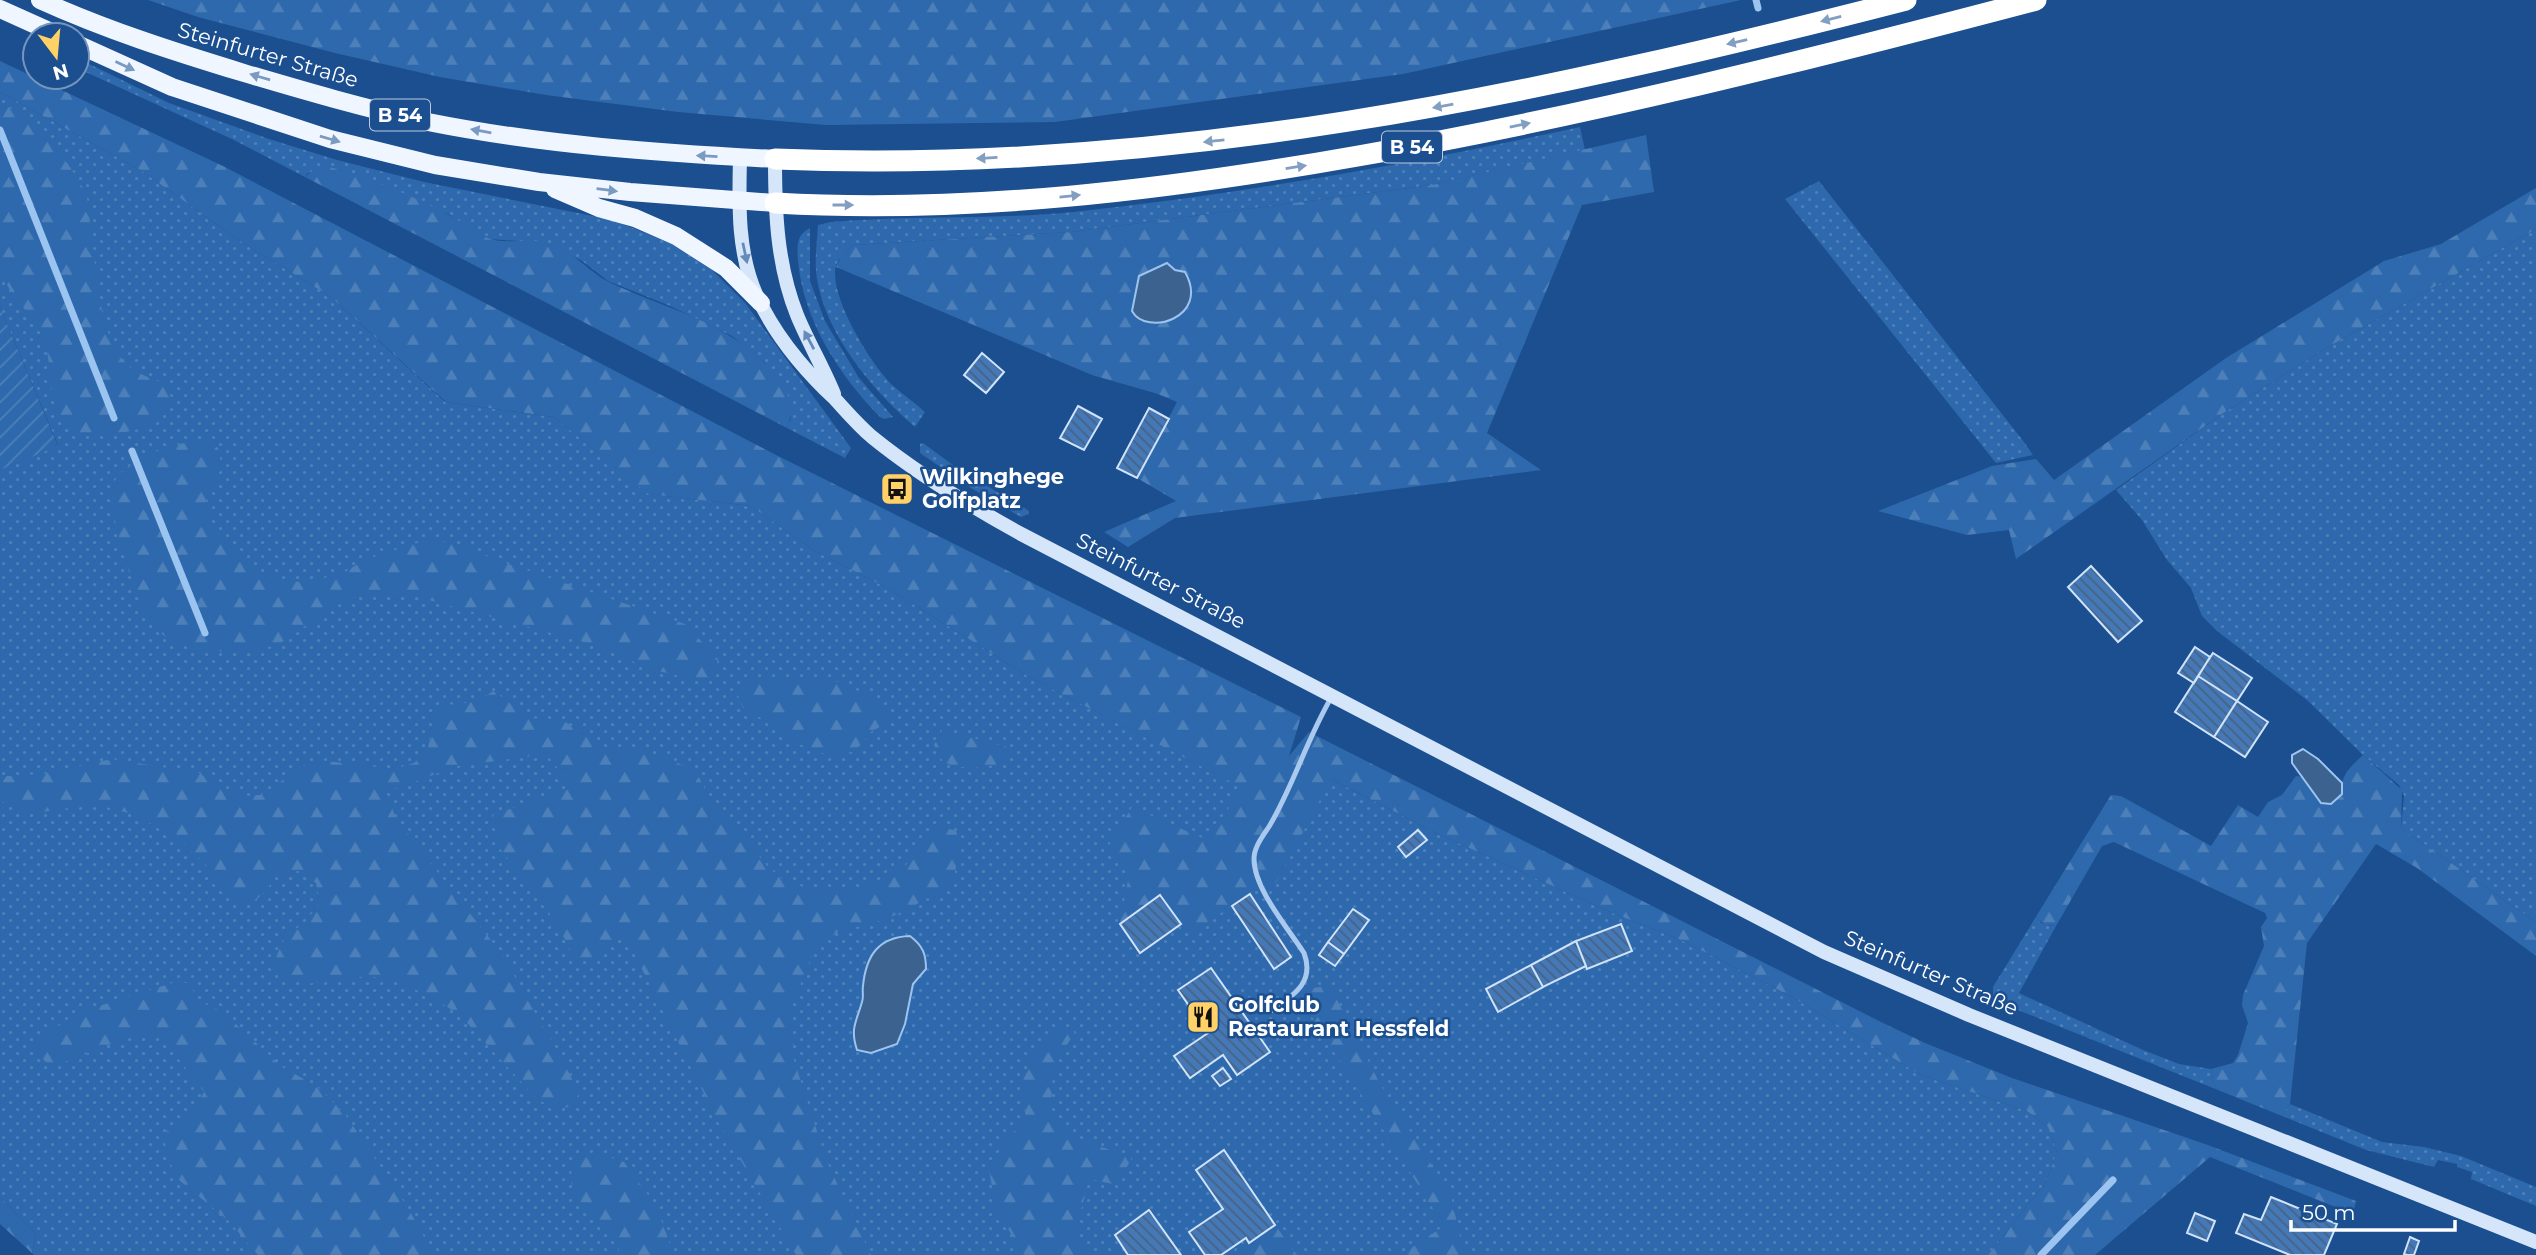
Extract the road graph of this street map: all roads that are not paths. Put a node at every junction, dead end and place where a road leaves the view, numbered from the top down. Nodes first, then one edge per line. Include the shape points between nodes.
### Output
1 (40, 0) edge
2 (1906, 0) edge
3 (2036, 0) edge
4 (0, 9) edge
5 (27, 21) edge
6 (91, 50) edge
7 (740, 158) junction
8 (775, 159) junction
9 (539, 182) junction
10 (739, 201) junction
11 (775, 203) junction
12 (761, 303) junction
13 (837, 402) junction
14 (1332, 695) junction
15 (1273, 1010) dead end
16 (2536, 1242) edge

7 -> 1 main road, Steinfurter Straße / B 54 via 540,140 390,113 184,55
2 -> 8 highway, B 54 via 1488,98 1283,132 1023,157
11 -> 3 highway, B 54 via 957,204 1059,198 1315,164 1630,102
4 - 5 main road
6 -> 9 main road, B 54 via 172,87 330,139 435,165
7 - 8 main road, Steinfurter Straße / B 54
7 - 10 main road, Steinfurter Straße
8 - 11 main road, Steinfurter Straße
9 -> 10 main road, B 54
9 - 12 main road via 676,236 726,268
10 - 11 main road, B 54
10 -> 12 main road, Steinfurter Straße via 745,257
13 -> 11 main road, Steinfurter Straße via 792,301 780,254
12 - 13 main road, Steinfurter Straße via 802,365
13 - 14 main road, Steinfurter Straße via 892,452 977,509
14 - 15 lane via 1289,792 1254,853 1262,887 1308,965 1301,988
14 - 16 main road, Steinfurter Straße via 1835,957

